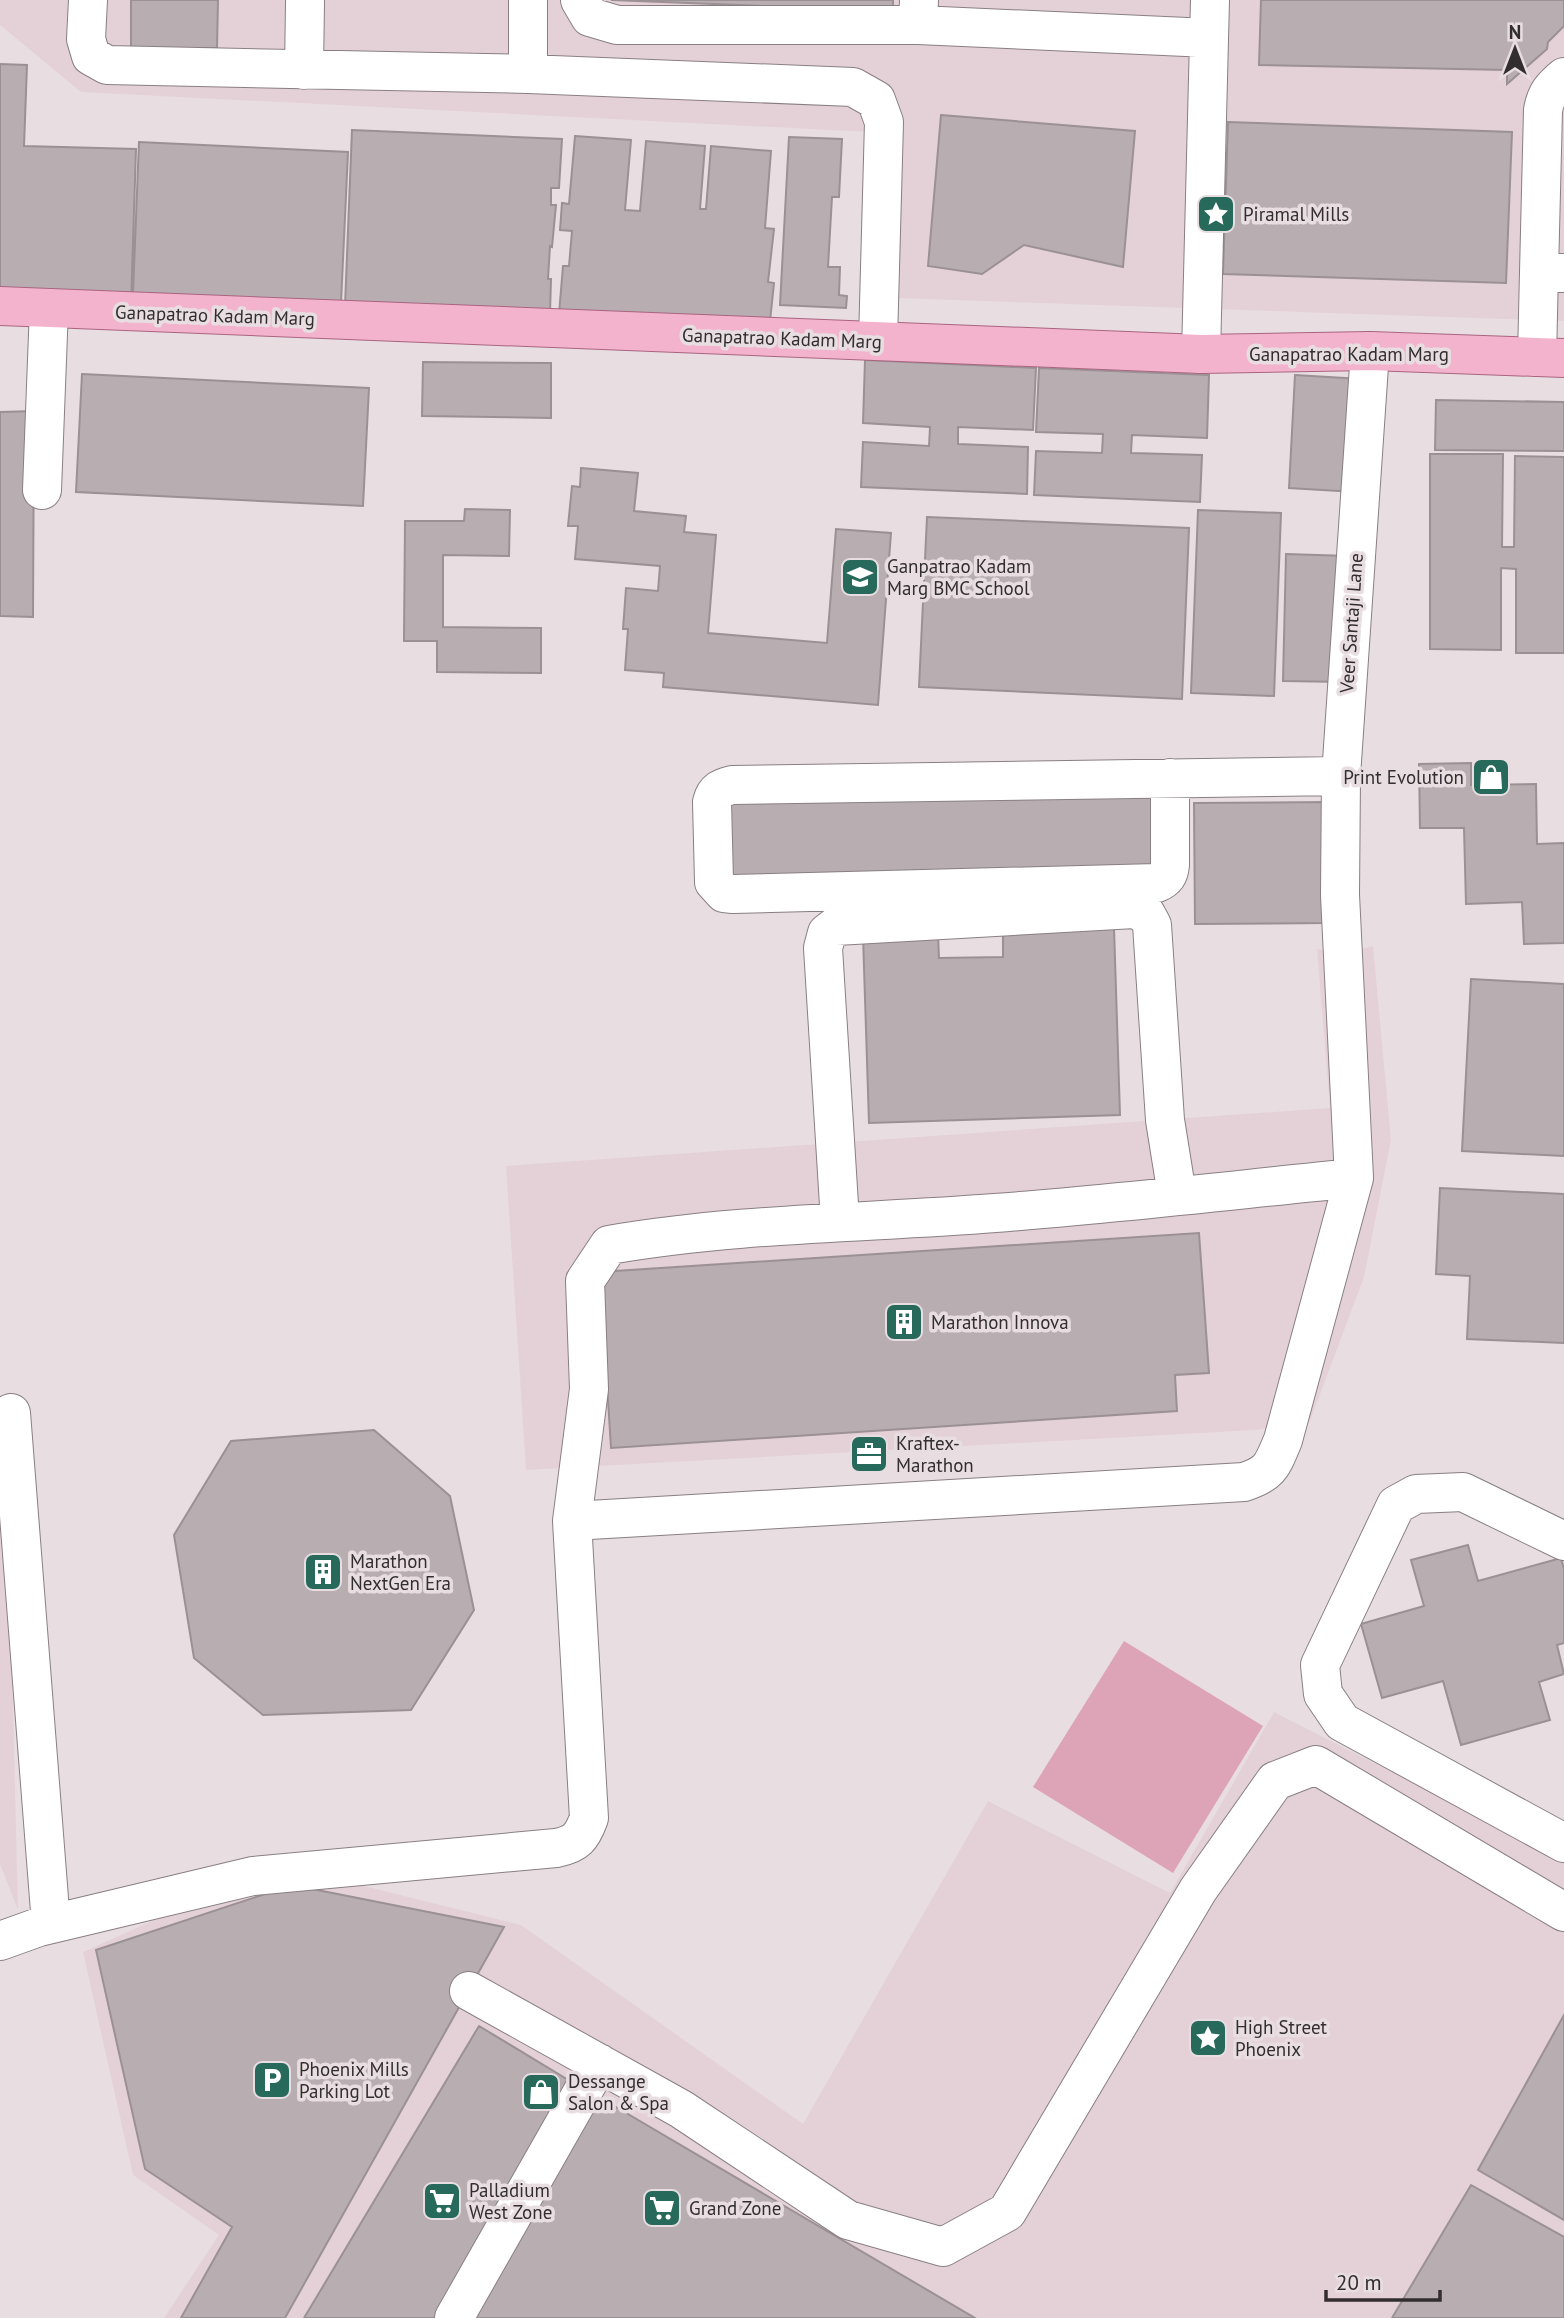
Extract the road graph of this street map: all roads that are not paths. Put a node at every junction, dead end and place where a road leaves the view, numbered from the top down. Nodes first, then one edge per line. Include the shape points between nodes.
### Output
1 (88, 0) edge
2 (528, 0) edge
3 (580, 0) edge
4 (1210, 0) edge
5 (305, 2) dead end
6 (919, 13) edge
7 (1209, 38) junction
8 (304, 70) junction
9 (528, 74) junction
10 (1564, 77) edge
11 (1552, 272) edge
12 (0, 306) edge
13 (49, 309) junction
14 (878, 341) junction
15 (1370, 351) junction
16 (1201, 354) junction
17 (1550, 358) edge
18 (42, 490) dead end
19 (1341, 776) junction
20 (1170, 778) junction
21 (1354, 1178) junction
22 (1177, 1195) junction
23 (840, 1221) junction
24 (10, 1413) dead end
25 (572, 1521) junction
26 (1564, 1541) edge
27 (1564, 1843) edge
28 (1564, 1912) edge
29 (51, 1924) junction
30 (0, 1941) edge
31 (469, 1991) dead end
32 (599, 2063) junction
33 (454, 2318) edge

1 - 8 street via 86,39 91,56 107,65
2 - 9 street
3 - 6 street via 590,17 617,26
4 - 7 street
5 - 8 street
6 - 7 street
7 - 16 street
8 - 9 street
9 - 14 street via 853,87 876,100 884,122
10 - 11 street via 1552,86 1543,110
11 - 17 street
12 - 13 main road, Ganapatrao Kadam Marg
13 - 14 main road, Ganapatrao Kadam Marg
13 - 18 street
14 - 16 main road, Ganapatrao Kadam Marg
15 - 16 main road, Ganapatrao Kadam Marg
15 - 17 main road, Ganapatrao Kadam Marg
15 - 19 street, Veer Santaji Lane
19 - 20 street
19 - 21 street, Veer Santaji Lane via 1340,895
20 - 20 street via 732,785 720,788 712,802 714,882 724,893 733,894 1157,883 1169,874
21 - 22 street
21 - 25 street, Veer Santaji Lane via 1283,1440 1264,1475 1244,1482
22 - 23 street via 994,1213
22 - 23 street via 1166,1120 1152,925 1146,914 1134,909 836,926 827,933 823,948
23 - 25 street via 673,1234 609,1245 585,1281 589,1389
24 - 29 street
25 - 29 street via 589,1818 582,1836 572,1845 253,1876
26 - 27 street via 1464,1492 1416,1493 1396,1505 1320,1665 1323,1694 1342,1722
28 - 32 street via 1316,1765 1275,1781 1199,1890 1007,2212 943,2247 848,2220 681,2109
29 - 30 street
31 - 32 street
32 - 33 street

